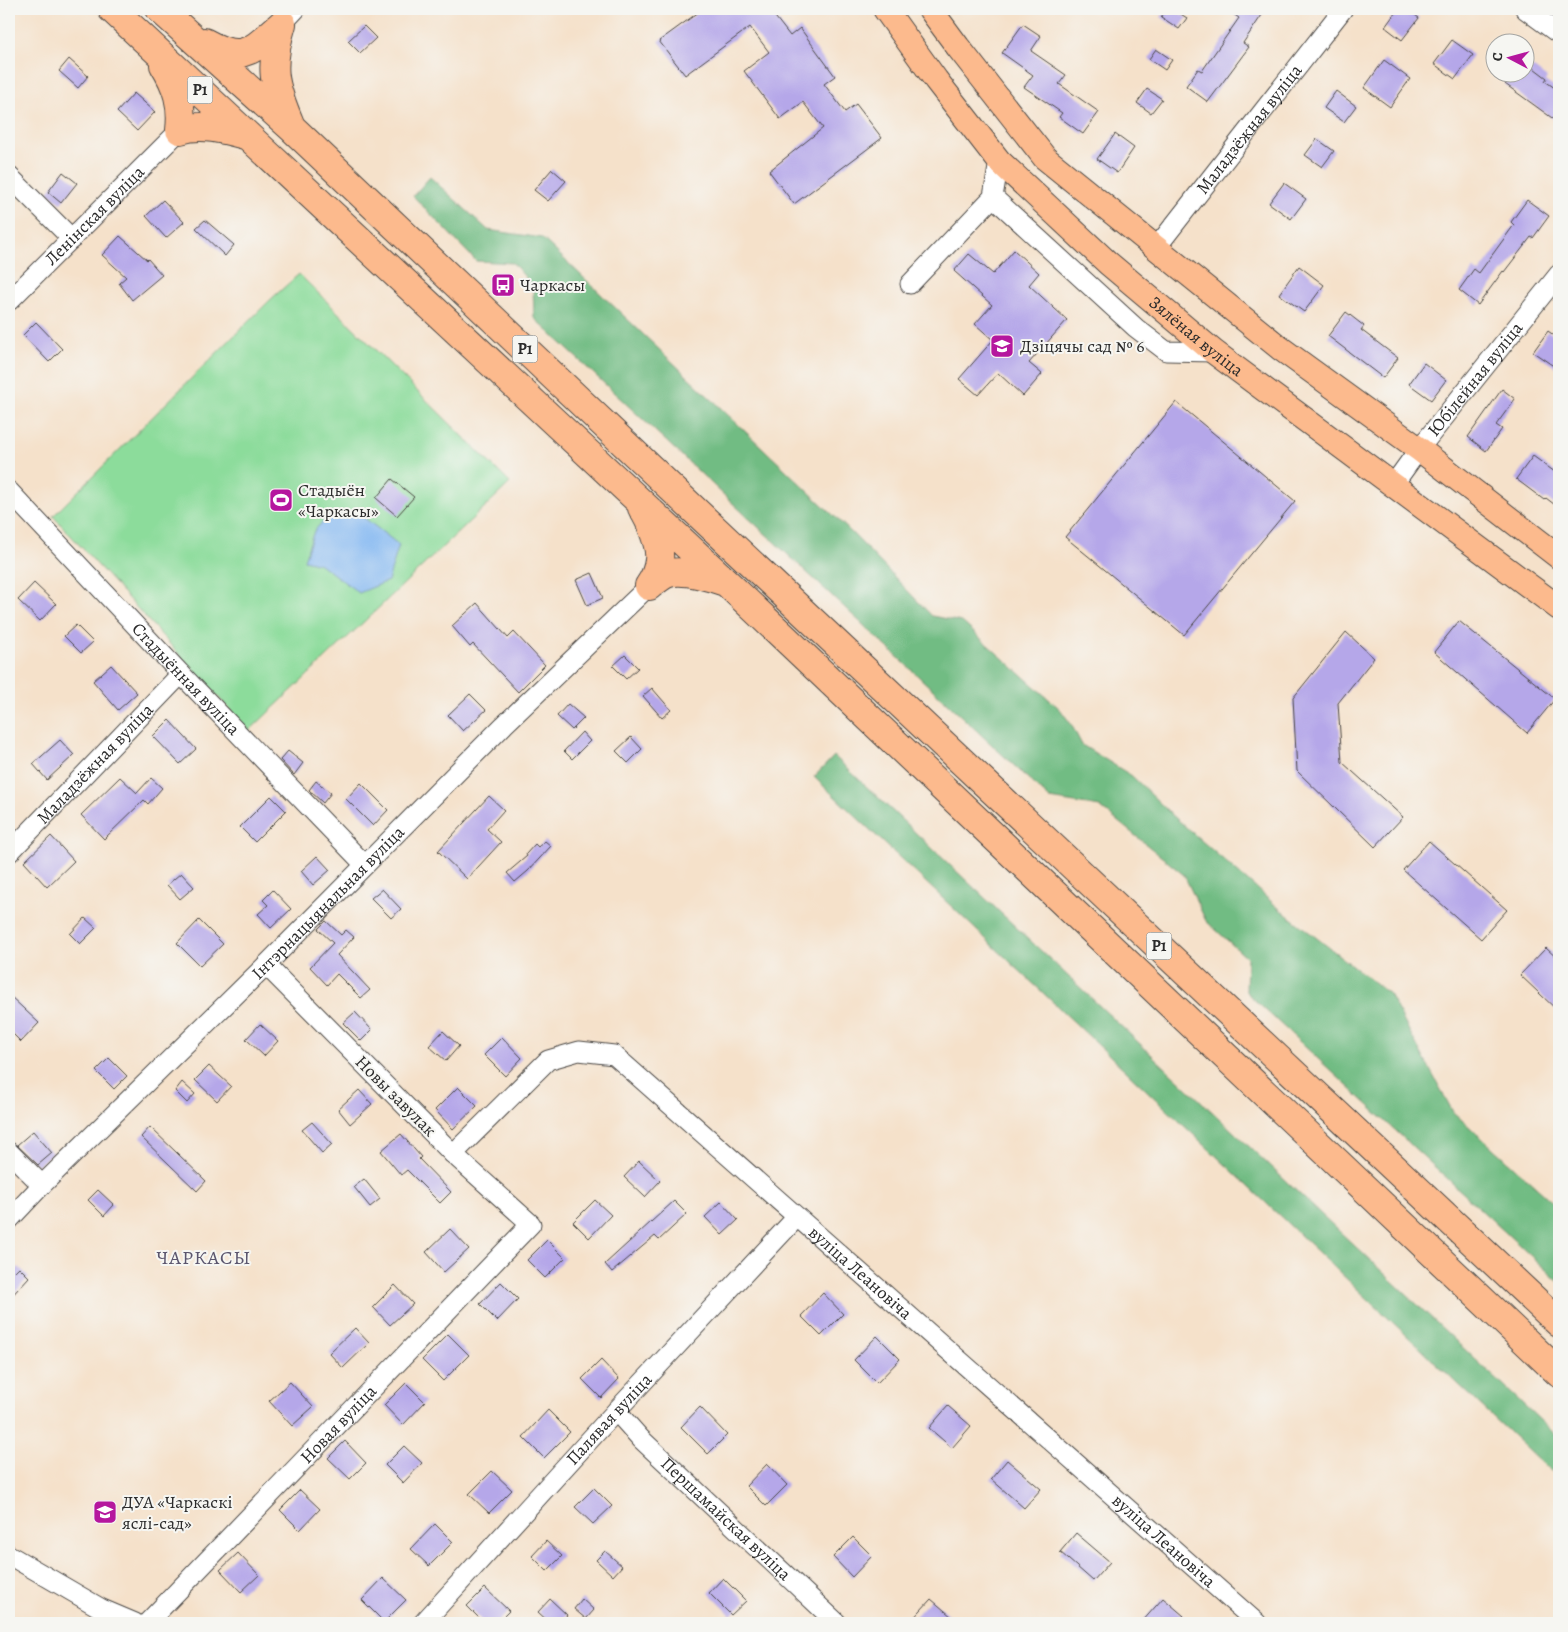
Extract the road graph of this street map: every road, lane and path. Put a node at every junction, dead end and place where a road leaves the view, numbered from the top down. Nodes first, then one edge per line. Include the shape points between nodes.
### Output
1 (112, 9) edge
2 (160, 9) edge
3 (885, 9) edge
4 (930, 9) edge
5 (1343, 9) edge
6 (1525, 9) edge
7 (289, 17) edge
8 (184, 31) junction
9 (1559, 34) edge
10 (150, 44) junction
11 (292, 128) junction
12 (180, 130) junction
13 (249, 136) junction
14 (999, 161) junction
15 (9, 176) edge
16 (993, 197) junction
17 (72, 239) junction
18 (1156, 248) junction
19 (1559, 274) edge
20 (910, 284) dead end
21 (9, 302) edge
22 (1214, 352) junction
23 (1419, 449) junction
24 (1392, 485) junction
25 (9, 491) edge
26 (631, 493) junction
27 (1559, 557) edge
28 (727, 583) junction
29 (649, 586) junction
30 (1559, 608) edge
31 (181, 674) junction
32 (9, 853) edge
33 (365, 865) junction
34 (266, 965) junction
35 (9, 1152) edge
36 (454, 1154) junction
37 (42, 1185) junction
38 (797, 1217) junction
39 (9, 1220) edge
40 (531, 1224) joint
41 (1559, 1323) edge
42 (1559, 1373) edge
43 (616, 1411) junction
44 (9, 1555) edge
45 (135, 1623) edge
46 (147, 1623) edge
47 (423, 1623) edge
48 (837, 1623) edge
49 (1258, 1623) edge

1 - 10 highway, Р1
2 - 8 highway, Р1
3 - 14 main road, Зялёная вуліца
4 - 18 main road via 1045,158
5 - 18 street, Маладзёжная вуліца
6 - 9 street
7 - 8 highway via 256,47 241,54 223,52
7 - 11 highway via 276,44 273,63 280,100
8 - 11 highway, Р1
10 - 12 highway via 179,95
10 - 13 highway, Р1
11 - 41 highway, Р1
12 - 13 highway via 208,127
12 - 17 street, Ленінская вуліца
13 - 26 highway, Р1
14 - 16 street
14 - 22 main road, Зялёная вуліца via 1108,263
15 - 17 street
16 - 20 street
16 - 22 street via 1136,328 1166,351
17 - 21 street, Ленінская вуліца
18 - 23 main road via 1280,348
19 - 23 street, Юбілейная вуліца
22 - 24 main road, Зялёная вуліца
23 - 24 street, Юбілейная вуліца
23 - 27 main road
24 - 30 main road, Зялёная вуліца
25 - 31 street, Стадыённая вуліца
26 - 28 highway, Р1
26 - 29 highway via 644,512 659,552 659,561
28 - 29 highway via 678,572 666,574
28 - 42 highway, Р1
29 - 33 street, Інтэрнацыянальная вуліца
31 - 32 street, Маладзёжная вуліца
31 - 33 street, Стадыённая вуліца
33 - 34 street, Інтэрнацыянальная вуліца
34 - 36 street, Новы завулак
34 - 37 street, Інтэрнацыянальная вуліца
35 - 37 street
36 - 38 street, вуліца Леановіча via 548,1060 579,1051 614,1055
36 - 40 street, Новы завулак
37 - 39 street, Інтэрнацыянальная вуліца
38 - 43 street, Палявая вуліца
38 - 49 street, вуліца Леановіча
40 - 46 street, Новая вуліца
43 - 47 street, Палявая вуліца
43 - 48 street, Першамайская вуліца via 641,1439
44 - 45 street via 102,1609

